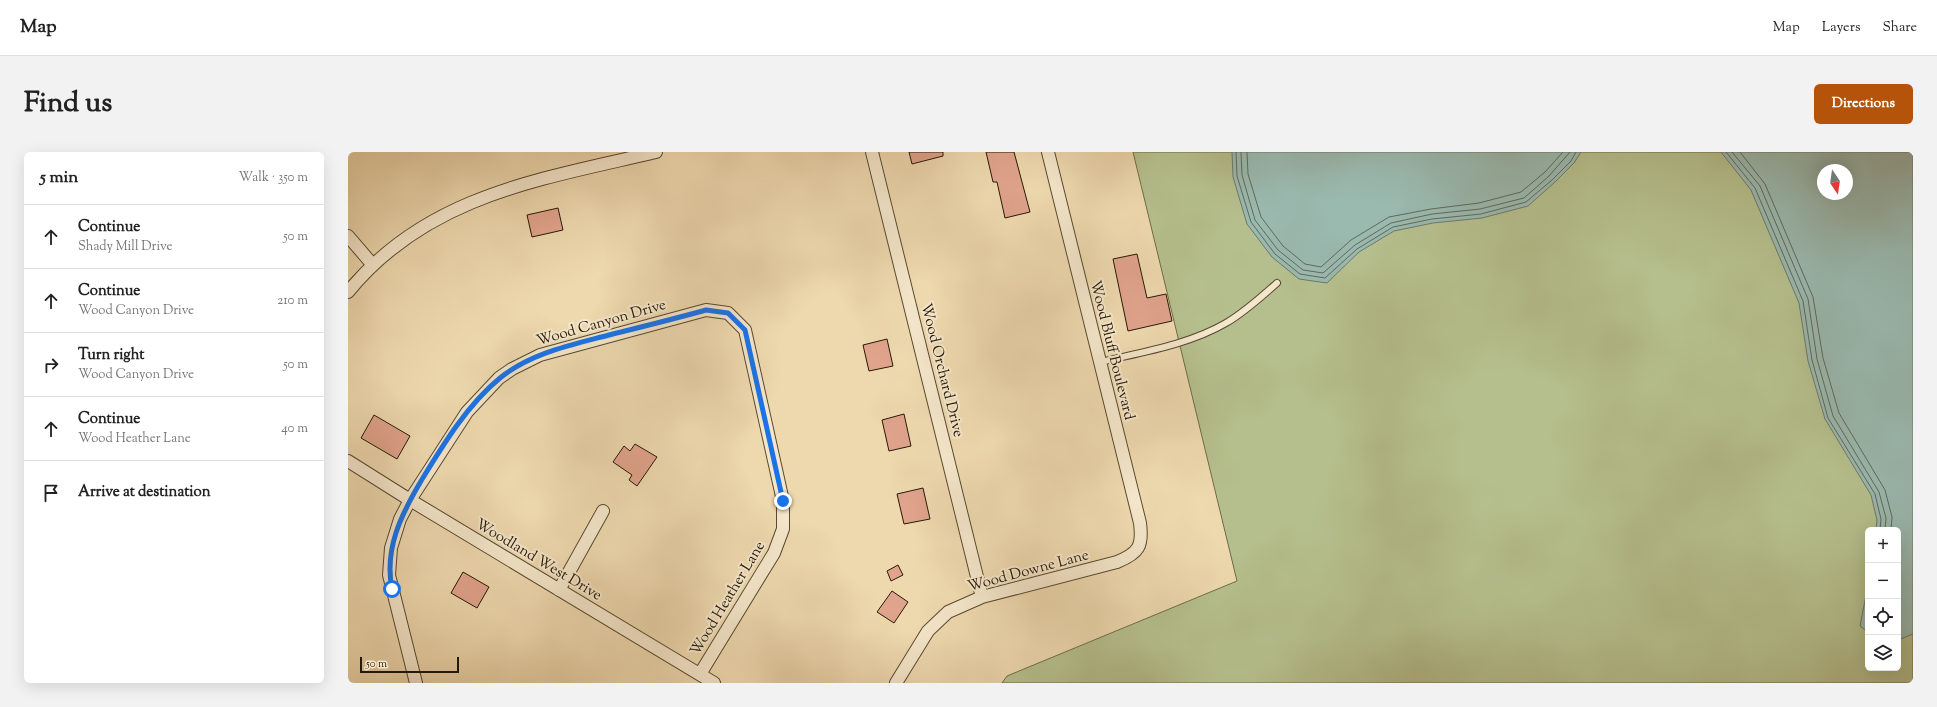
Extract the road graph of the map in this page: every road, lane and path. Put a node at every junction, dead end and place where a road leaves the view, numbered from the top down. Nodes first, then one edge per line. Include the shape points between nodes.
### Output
1 (656, 152) edge
2 (872, 152) edge
3 (1048, 152) edge
4 (348, 236) edge
5 (372, 264) junction
6 (1277, 283) dead end
7 (348, 292) edge
8 (1100, 362) junction
9 (765, 419) joint
10 (348, 461) edge
11 (410, 500) junction
12 (603, 510) dead end
13 (1133, 554) joint
14 (559, 590) junction
15 (982, 596) junction
16 (700, 674) junction
17 (416, 683) edge
18 (714, 683) edge
19 (896, 683) edge

1 - 5 street via 525,184 472,201 418,228
2 - 15 street, Wood Orchard Drive
3 - 8 street, Wood Bluff Boulevard
4 - 5 street
5 - 7 street
6 - 8 lane via 1239,314 1214,330 1181,342
8 - 13 street, Wood Bluff Boulevard via 1140,522 1142,538
9 - 11 street, Wood Canyon Drive via 745,330 728,313 706,310 554,350 512,369 499,378 467,412
9 - 16 street, Wood Heather Lane via 783,501 784,514 780,539
10 - 11 street, Woodland West Drive
11 - 14 street, Woodland West Drive
11 - 17 street, Wood Canyon Drive via 395,534 389,575
12 - 14 street
13 - 15 street, Wood Downe Lane via 1117,562
14 - 16 street, Woodland West Drive
15 - 19 street, Wood Downe Lane via 948,612 928,631
16 - 18 street, Woodland West Drive

